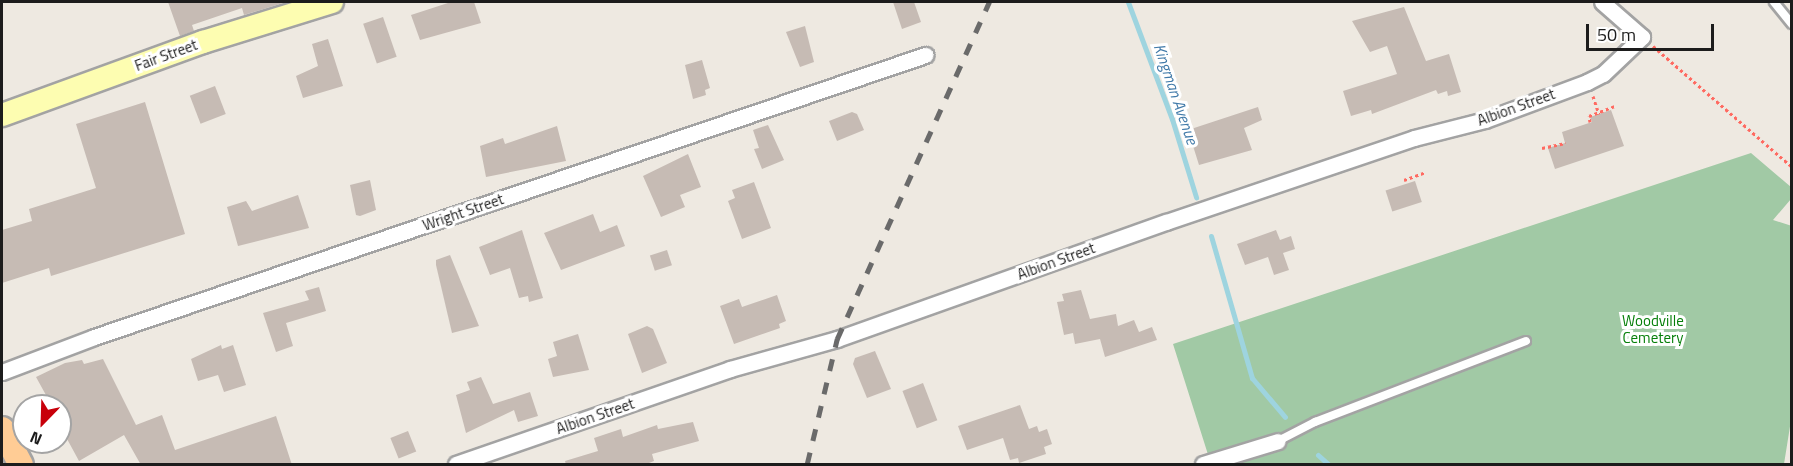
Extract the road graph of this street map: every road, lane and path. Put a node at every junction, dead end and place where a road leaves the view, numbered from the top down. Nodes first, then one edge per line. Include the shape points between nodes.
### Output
1 (332, 2) edge
2 (1602, 2) edge
3 (1774, 2) edge
4 (1791, 24) edge
5 (1642, 37) junction
6 (925, 55) dead end
7 (1615, 106) dead end
8 (2, 115) edge
9 (1590, 122) dead end
10 (1565, 142) dead end
11 (1542, 148) dead end
12 (1791, 167) edge
13 (1426, 172) dead end
14 (1404, 180) dead end
15 (1526, 341) dead end
16 (2, 372) edge
17 (2, 429) edge
18 (1278, 441) joint
19 (21, 465) edge
20 (456, 465) edge
21 (1203, 465) edge

1 - 8 street, Fair Street via 203,42
2 - 5 street
3 - 4 lane
5 - 12 path
5 - 20 street, Albion Street via 1603,74 1485,120 1392,145 837,339 730,369
6 - 16 street, Wright Street via 94,336
7 - 9 path via 1589,116
10 - 11 path
13 - 14 path
15 - 18 lane via 1315,422
17 - 19 main road
18 - 21 street

